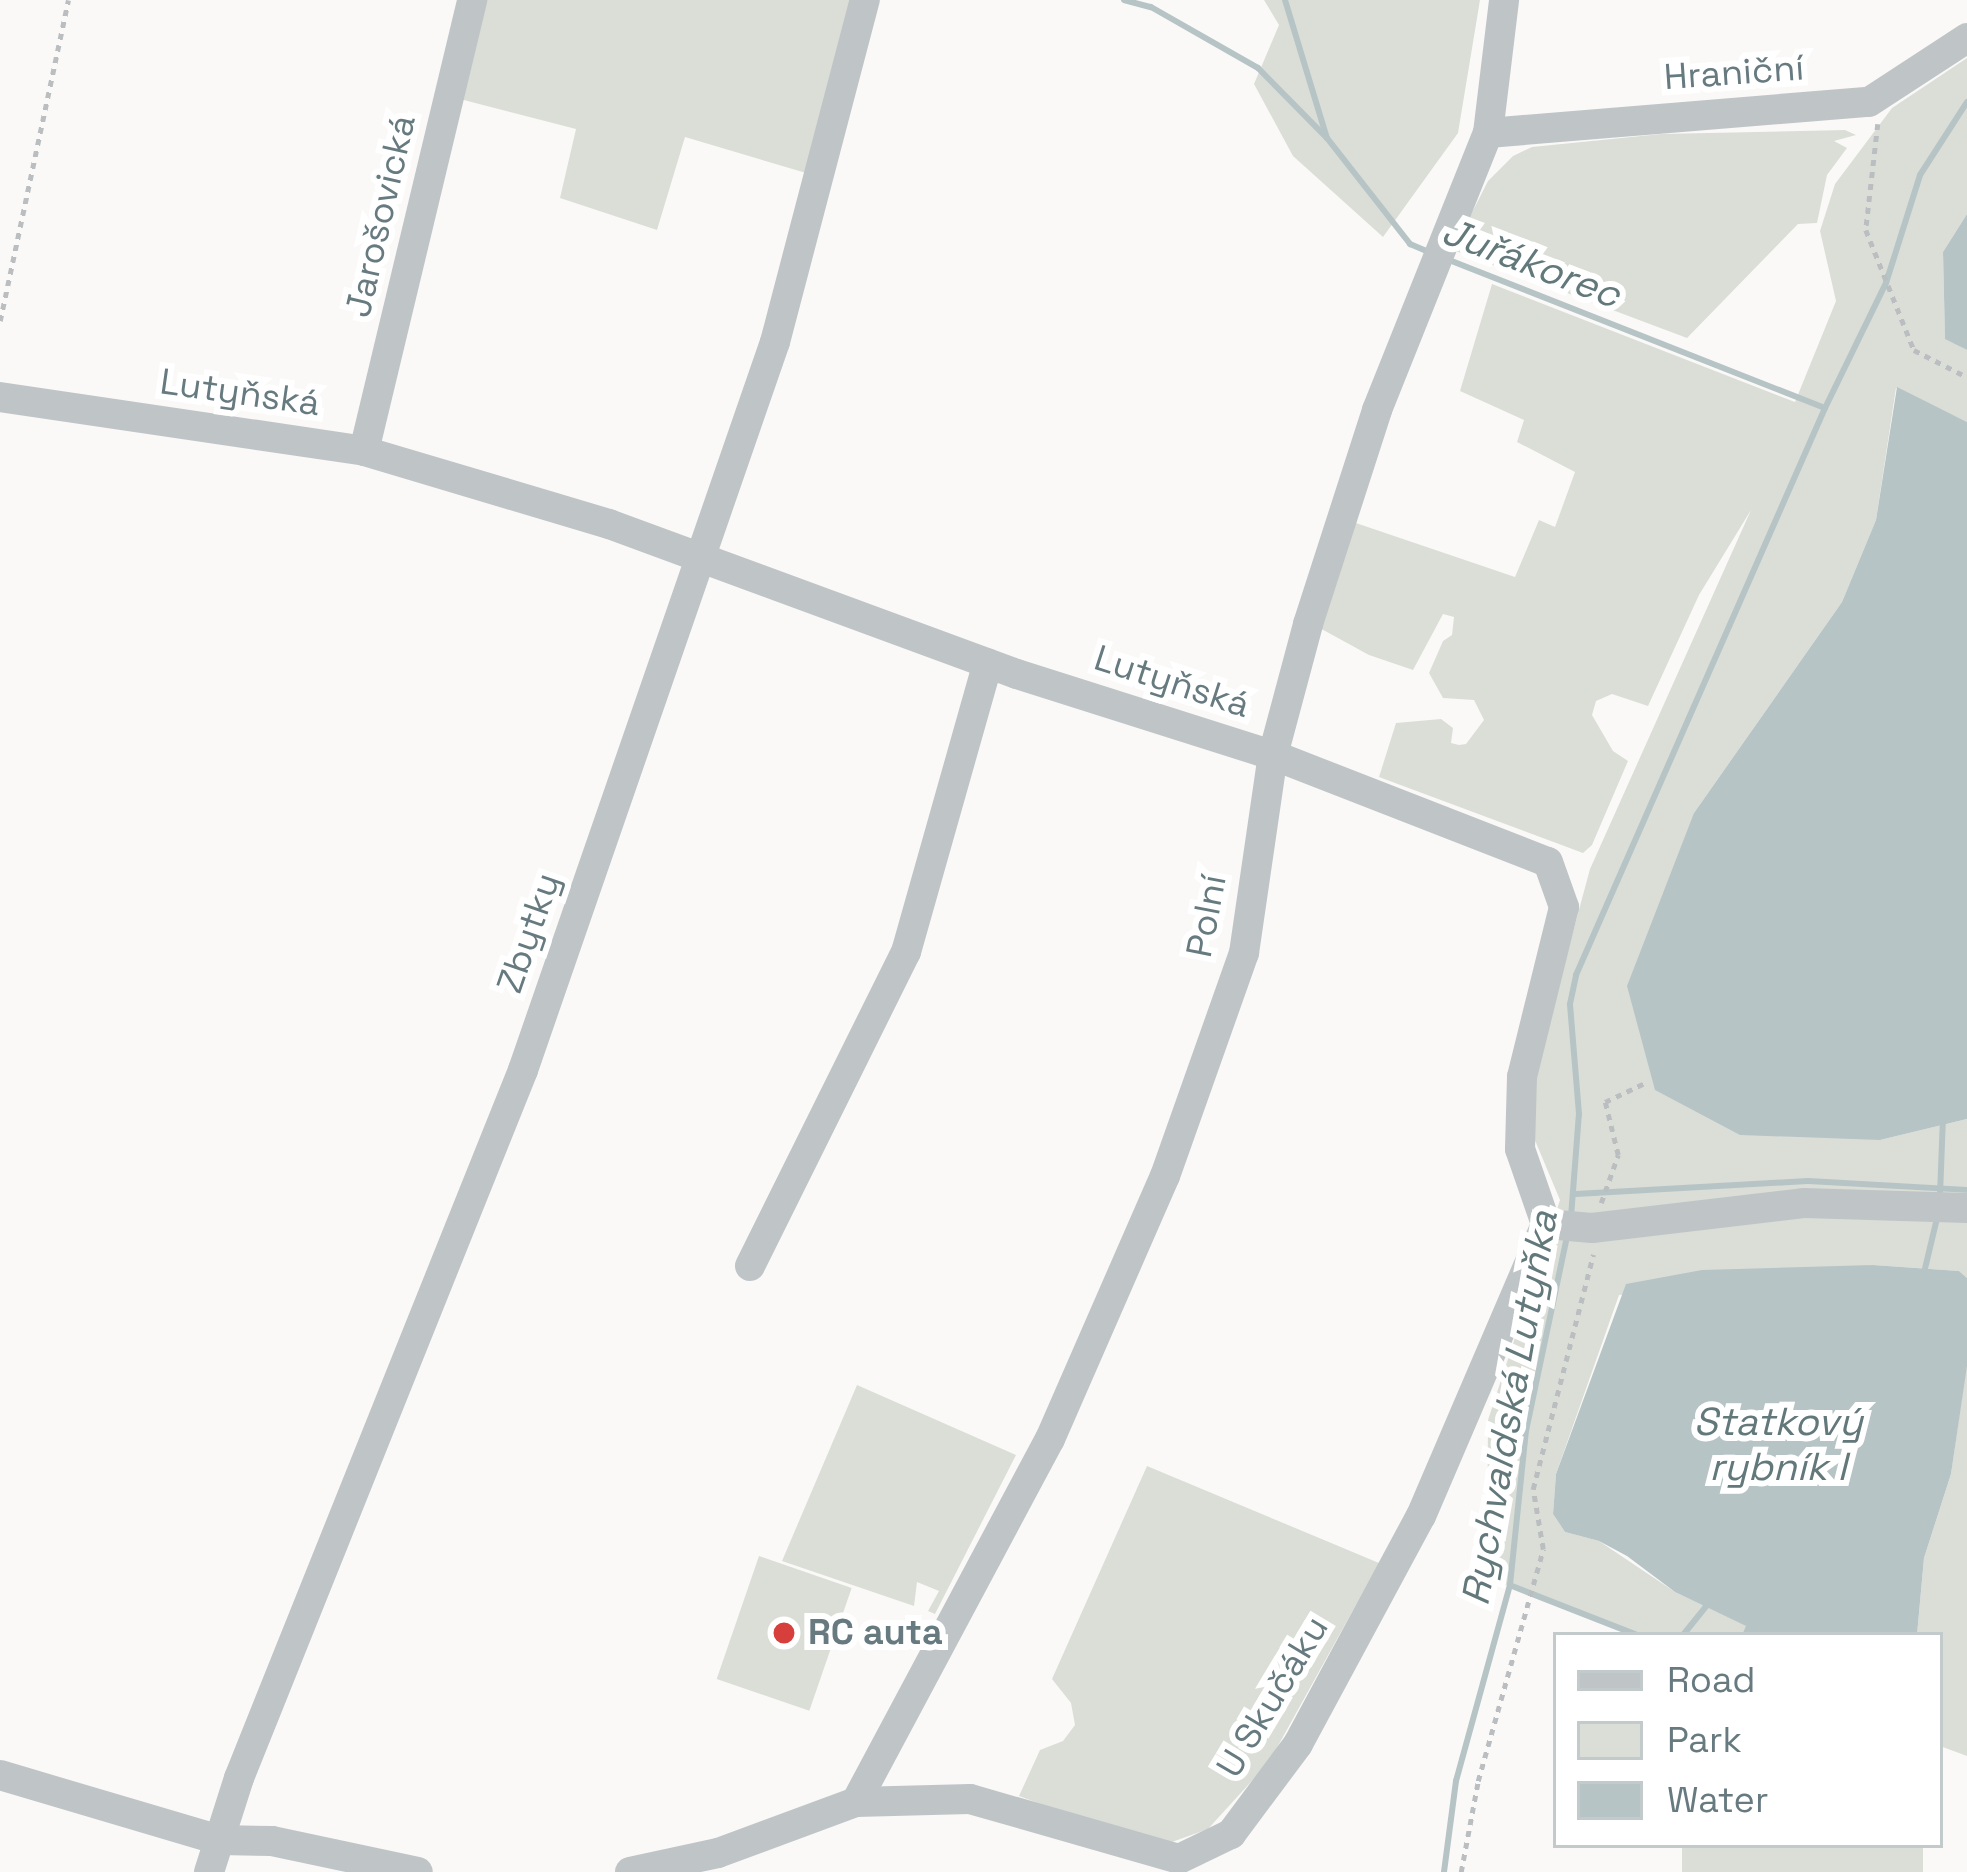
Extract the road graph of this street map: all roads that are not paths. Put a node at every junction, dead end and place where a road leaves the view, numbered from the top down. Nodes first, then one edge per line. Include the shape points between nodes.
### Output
1 (472, 0) edge
2 (865, 0) edge
3 (1504, 0) edge
4 (1967, 38) edge
5 (1488, 134) junction
6 (0, 397) edge
7 (364, 451) junction
8 (701, 554) junction
9 (988, 663) junction
10 (1273, 755) junction
11 (1967, 1208) edge
12 (1546, 1223) junction
13 (750, 1266) dead end
14 (0, 1775) edge
15 (856, 1802) junction
16 (219, 1840) junction
17 (209, 1872) edge
18 (418, 1872) edge
19 (630, 1872) edge

1 - 7 street, Jarošovická
2 - 8 street, Zbytky via 775,343
3 - 5 street, Polní
4 - 5 street, Hraniční via 1869,102
5 - 10 street, Polní via 1377,410
6 - 7 street, Lutyňská
7 - 8 street, Lutyňská
8 - 9 street, Lutyňská
8 - 16 street, Zbytky via 524,1070
9 - 10 street, Lutyňská
9 - 13 street via 906,952
10 - 12 street, Lutyňská via 1548,862 1564,907 1522,1077 1520,1149
10 - 15 street, Polní via 1244,953 1165,1176 1050,1439
11 - 12 street via 1804,1203 1592,1228
12 - 15 street, U Skučáku via 1421,1516 1298,1744 1231,1834 1179,1859 970,1799
14 - 16 street
15 - 19 street, U Skučáku via 718,1853
16 - 17 street, Zbytky
16 - 18 street via 272,1840

